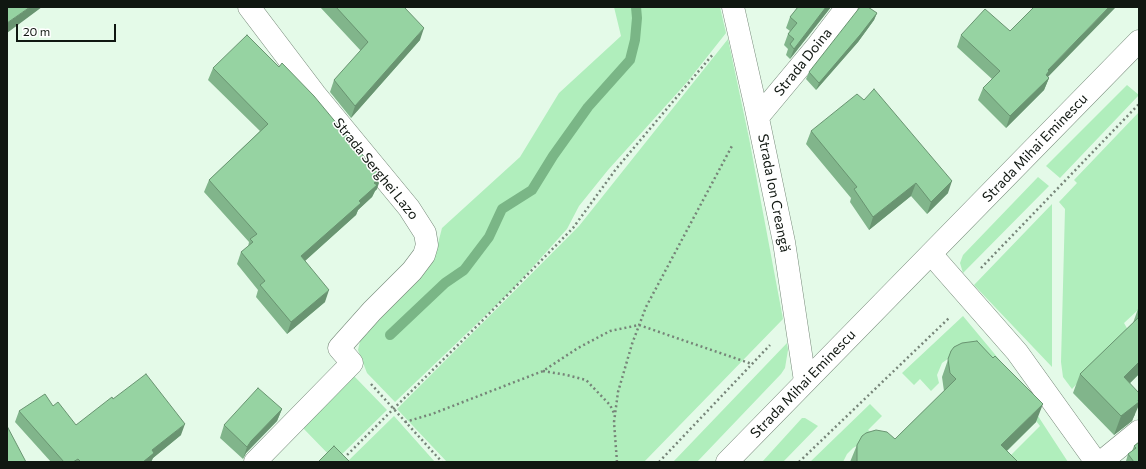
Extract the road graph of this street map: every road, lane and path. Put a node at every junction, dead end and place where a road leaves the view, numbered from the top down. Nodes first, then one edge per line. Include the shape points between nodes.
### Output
1 (249, 7) edge
2 (847, 7) edge
3 (735, 16) edge
4 (1139, 42) edge
5 (1139, 104) edge
6 (757, 110) junction
7 (931, 254) junction
8 (965, 293) junction
9 (796, 319) junction
10 (639, 325) junction
11 (345, 355) junction
12 (752, 364) junction
13 (543, 371) junction
14 (805, 381) junction
15 (393, 409) junction
16 (615, 414) junction
17 (405, 422) junction
18 (1139, 431) edge
19 (257, 461) edge
20 (340, 462) edge
21 (442, 462) edge
22 (617, 462) edge
23 (658, 462) edge
24 (727, 462) edge
25 (799, 462) edge
26 (1096, 462) edge
27 (1101, 462) edge

1 - 11 street, Strada Serghei Lazo via 315,94 409,208 425,233 427,245 424,256 372,311
2 - 6 street, Strada Doina via 818,45
3 - 6 street, Strada Ion Creangă
3 - 15 path via 573,228
4 - 7 street, Strada Mihai Eminescu
5 - 8 path
6 - 9 street, Strada Ion Creangă via 784,242
6 - 10 path via 677,248
7 - 8 street
7 - 14 street, Strada Mihai Eminescu
8 - 25 path
8 - 26 street via 1017,352
9 - 12 path
9 - 14 street, Strada Ion Creangă
10 - 12 path
10 - 13 path via 610,330
10 - 16 path via 618,392
11 - 15 path
11 - 19 street, Strada Serghei Lazo
12 - 23 path
13 - 16 path via 586,380 610,405
13 - 17 path
14 - 24 street, Strada Mihai Eminescu
15 - 17 path
15 - 20 path
16 - 22 path
17 - 21 path
18 - 27 street

